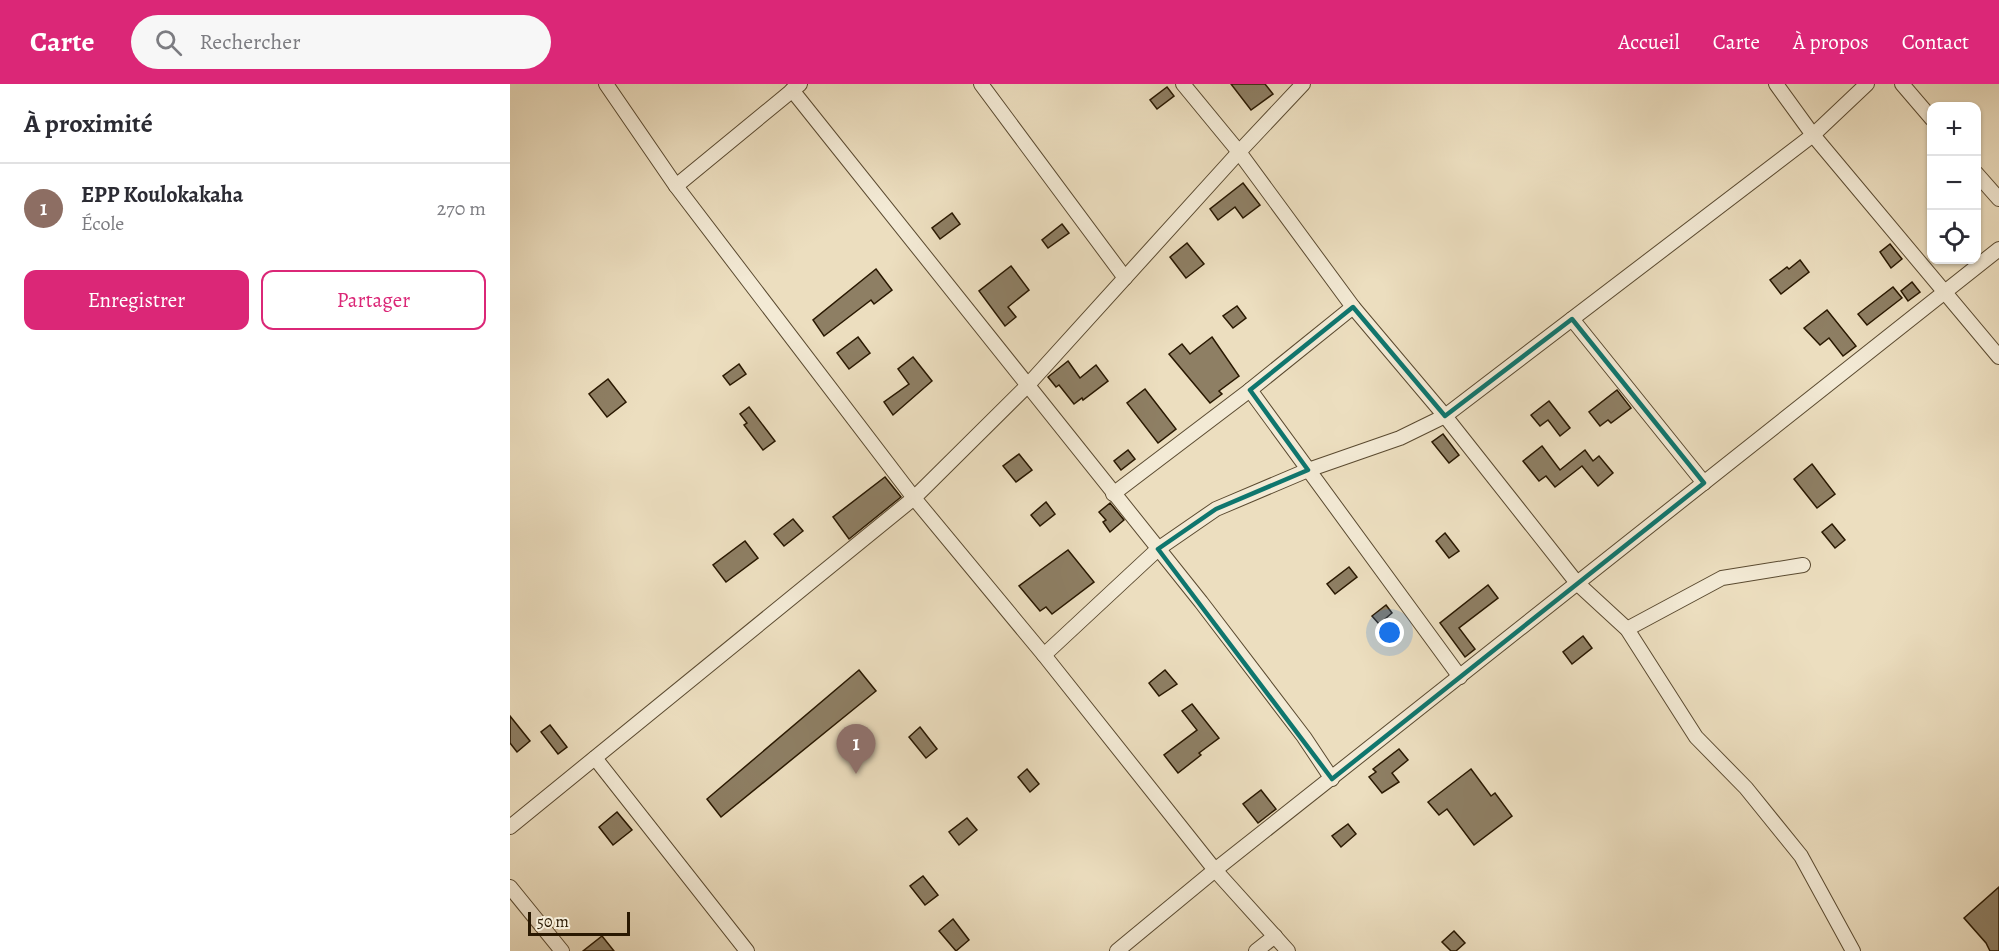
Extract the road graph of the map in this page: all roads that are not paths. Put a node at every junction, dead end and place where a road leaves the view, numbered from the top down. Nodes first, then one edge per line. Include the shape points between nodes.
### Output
1 (606, 84) edge
2 (981, 84) edge
3 (1183, 84) edge
4 (1303, 84) edge
5 (1776, 84) edge
6 (1867, 84) edge
7 (1902, 84) edge
8 (796, 87) edge
9 (1927, 113) edge
10 (1813, 135) junction
11 (1239, 152) junction
12 (1981, 178) edge
13 (676, 186) junction
14 (1999, 199) edge
15 (1999, 249) edge
16 (1125, 278) junction
17 (1945, 294) junction
18 (1353, 307) junction
19 (1572, 319) junction
20 (1999, 357) edge
21 (1027, 386) junction
22 (1250, 390) junction
23 (1445, 416) junction
24 (1308, 470) junction
25 (1704, 483) junction
26 (1113, 494) junction
27 (914, 498) junction
28 (1158, 549) junction
29 (1803, 565) dead end
30 (1577, 583) junction
31 (1627, 629) junction
32 (1044, 655) junction
33 (1460, 677) junction
34 (595, 758) junction
35 (1332, 779) junction
36 (510, 827) edge
37 (1215, 870) junction
38 (510, 887) edge
39 (1275, 936) junction
40 (562, 951) edge
41 (747, 951) edge
42 (1117, 951) edge
43 (1256, 951) edge
44 (1288, 951) edge
45 (1853, 951) edge

1 - 13 street
2 - 16 street
3 - 11 street
4 - 11 street
5 - 10 street
6 - 10 street
7 - 9 street
8 - 13 street
8 - 21 street
10 - 17 street
10 - 19 street
11 - 16 street
11 - 18 street
12 - 14 street
13 - 27 street
15 - 17 street
16 - 21 street
17 - 20 street
17 - 25 street
18 - 22 street
18 - 23 street
19 - 23 street
19 - 25 street
21 - 26 street
21 - 27 street
22 - 24 street
22 - 26 street
23 - 24 street via 1400,438
23 - 30 street
24 - 28 street via 1216,509
24 - 33 street
25 - 30 street
26 - 28 street
27 - 32 street
27 - 34 street
28 - 32 street
28 - 35 street via 1304,736
29 - 31 street via 1722,578
30 - 31 street
30 - 33 street
31 - 45 street via 1696,737 1746,788 1802,856
32 - 37 street
33 - 35 street
34 - 36 street
34 - 41 street
35 - 37 street
37 - 39 street
37 - 42 street
38 - 40 street
39 - 43 street
39 - 44 street

